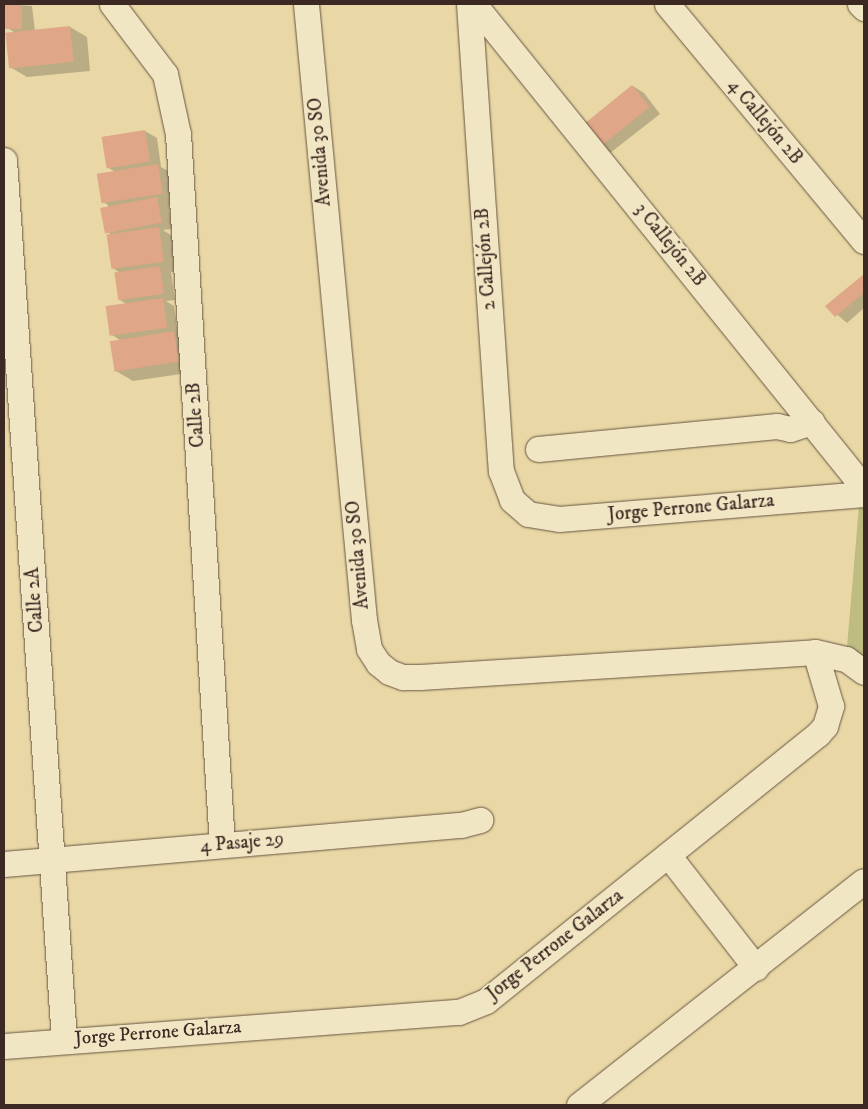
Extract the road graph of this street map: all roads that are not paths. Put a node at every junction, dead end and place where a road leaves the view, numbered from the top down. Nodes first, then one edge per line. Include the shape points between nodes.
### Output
1 (112, 4) edge
2 (306, 4) edge
3 (469, 4) edge
4 (474, 4) edge
5 (667, 4) edge
6 (860, 4) edge
7 (864, 8) edge
8 (4, 160) edge
9 (864, 241) edge
10 (796, 400) junction
11 (812, 422) junction
12 (777, 426) junction
13 (538, 449) dead end
14 (864, 488) edge
15 (864, 494) edge
16 (520, 509) joint
17 (815, 652) junction
18 (864, 672) edge
19 (480, 820) dead end
20 (222, 845) junction
21 (668, 855) junction
22 (52, 858) junction
23 (4, 864) edge
24 (864, 881) edge
25 (756, 968) junction
26 (64, 1040) junction
27 (4, 1046) edge
28 (579, 1105) edge

1 - 20 street, Calle 2B via 165,74 178,134
2 - 17 street, Avenida 30 SO via 364,620 369,649 378,662 389,672 403,677 420,677
3 - 16 street, 2 Callejón 2B via 500,471 512,500
4 - 10 street, 3 Callejón 2B
5 - 9 street, 4 Callejón 2B
6 - 7 street
8 - 22 street, Calle 2A
10 - 11 street, 3 Callejón 2B
10 - 12 street
11 - 12 street via 790,429
11 - 14 street, 3 Callejón 2B
12 - 13 street
15 - 16 street, Jorge Perrone Galarza via 559,519 540,518
17 - 18 street, Avenida 30 SO via 846,659
17 - 21 street, Jorge Perrone Galarza via 831,706 825,726
19 - 20 street, 4 Pasaje 29 via 461,825
20 - 22 street, 4 Pasaje 29
21 - 25 street
21 - 26 street, Jorge Perrone Galarza via 486,1001 459,1012
22 - 23 street, 4 Pasaje 29
22 - 26 street, Calle 2A
24 - 25 street
25 - 28 street
26 - 27 street, Jorge Perrone Galarza

